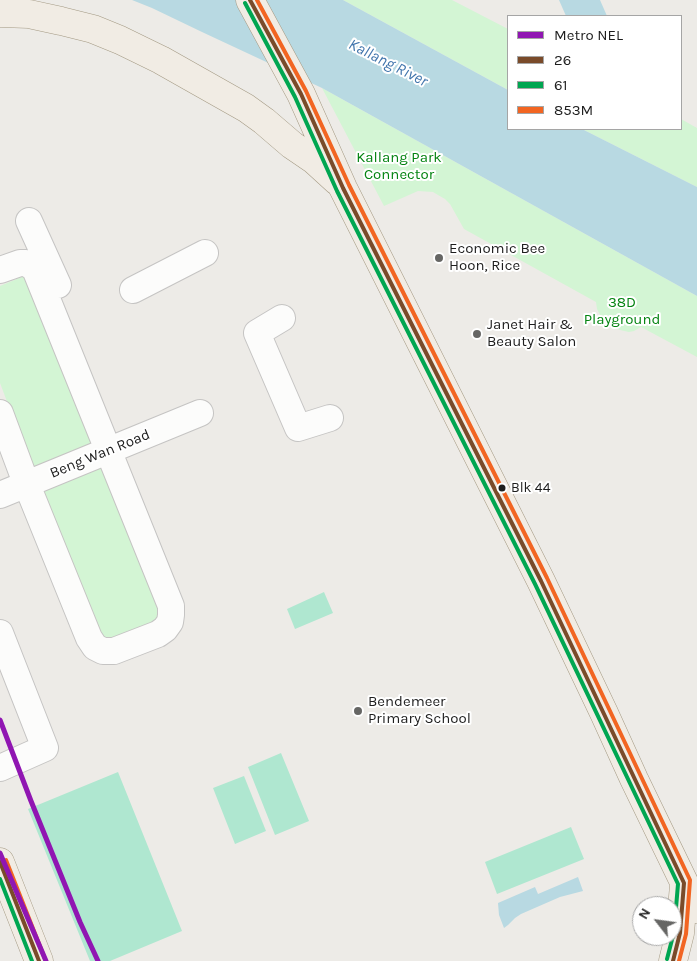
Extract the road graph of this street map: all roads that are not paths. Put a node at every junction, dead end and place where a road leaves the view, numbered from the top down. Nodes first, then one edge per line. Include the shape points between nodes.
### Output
1 (250, 0) edge
2 (0, 13) edge
3 (343, 188) junction
4 (29, 221) dead end
5 (206, 253) dead end
6 (0, 270) edge
7 (133, 290) dead end
8 (62, 306) junction
9 (282, 318) dead end
10 (0, 413) edge
11 (200, 414) dead end
12 (330, 418) dead end
13 (108, 451) junction
14 (27, 484) junction
15 (0, 494) edge
16 (0, 632) edge
17 (0, 768) edge
18 (0, 862) edge
19 (684, 883) junction
20 (697, 909) edge
21 (39, 961) edge
22 (673, 961) edge

1 - 3 main road via 301,94
2 - 3 main road via 29,14 93,29 161,60 246,108 314,160
3 - 19 main road via 541,582
4 - 8 street
5 - 7 street
6 - 8 street via 20,263 32,266
8 - 13 street
9 - 12 street via 257,333 298,428
10 - 14 street
11 - 13 street, Beng Wan Road
13 - 14 street, Beng Wan Road
13 - 14 street via 171,606 170,622 158,634 114,651 95,647
14 - 15 street, Beng Wan Road
16 - 17 street via 45,748
18 - 21 main road
19 - 20 main road
19 - 22 main road via 680,933

